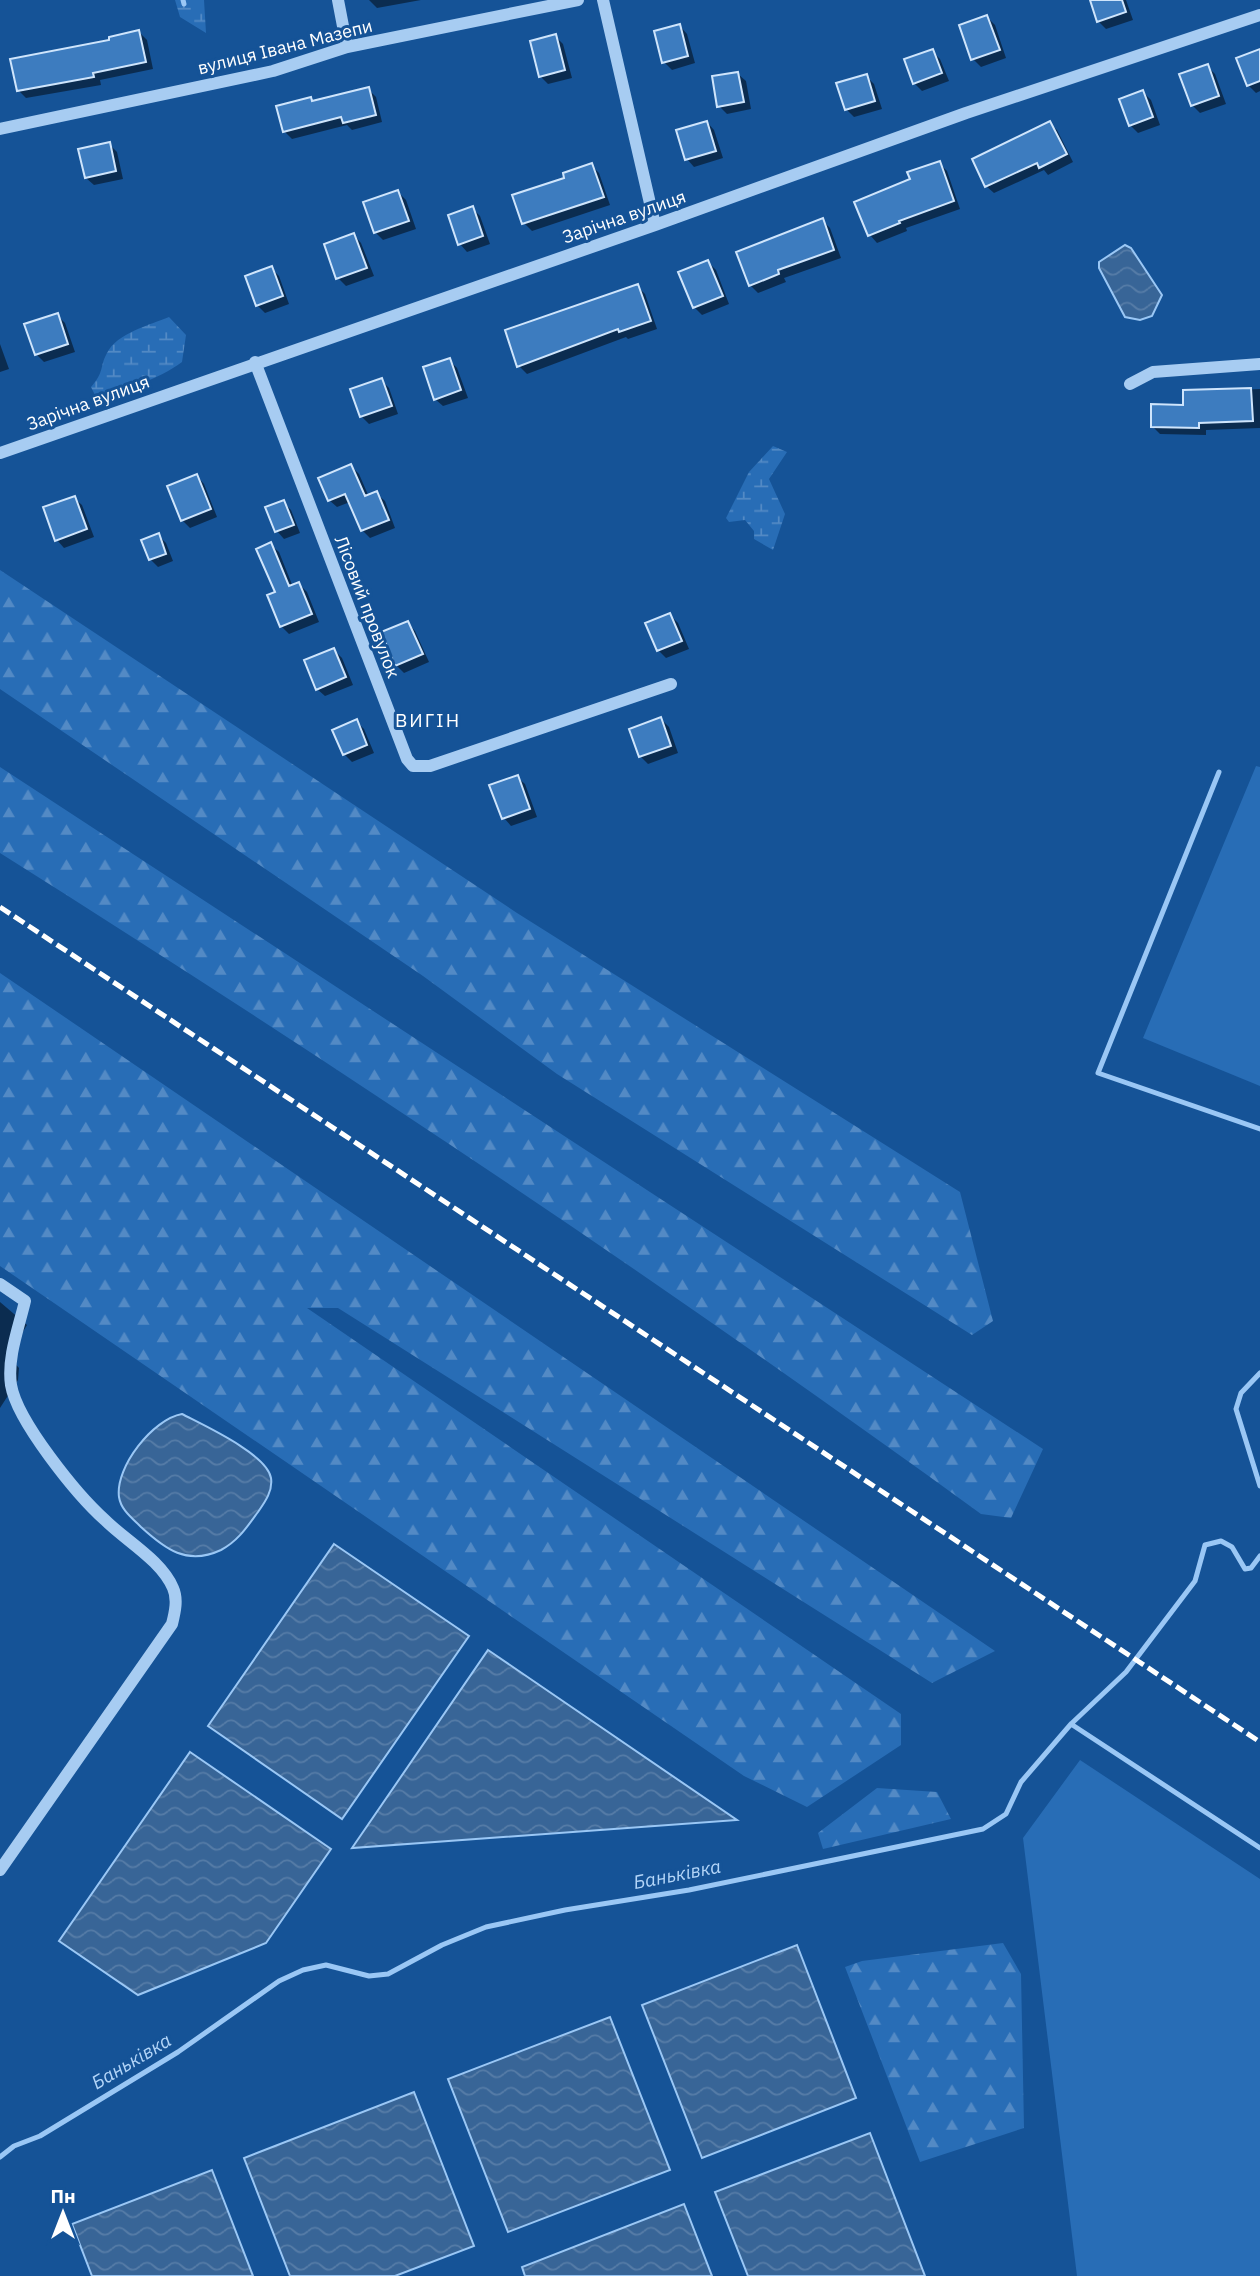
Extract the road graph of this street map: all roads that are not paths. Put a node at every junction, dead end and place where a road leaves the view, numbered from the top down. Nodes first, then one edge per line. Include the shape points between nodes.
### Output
1 (338, 0) edge
2 (578, 0) edge
3 (603, 0) edge
4 (1260, 15) edge
5 (347, 47) junction
6 (0, 129) edge
7 (655, 225) junction
8 (255, 362) junction
9 (1260, 365) edge
10 (1130, 384) dead end
11 (0, 453) edge
12 (671, 684) dead end
13 (0, 1284) edge
14 (0, 1870) edge

1 - 5 street
2 - 5 street, вулиця Івана Мазепи
3 - 7 street
4 - 7 street, Зарічна вулиця via 966,113
5 - 6 street, вулиця Івана Мазепи via 273,71
7 - 8 street, Зарічна вулиця
8 - 11 street, Зарічна вулиця
8 - 12 street, Лісовий провулок via 413,766 430,766
9 - 10 street via 1153,372
13 - 14 street via 25,1300 10,1363 19,1410 103,1519 167,1576 175,1590 176,1608 172,1624

